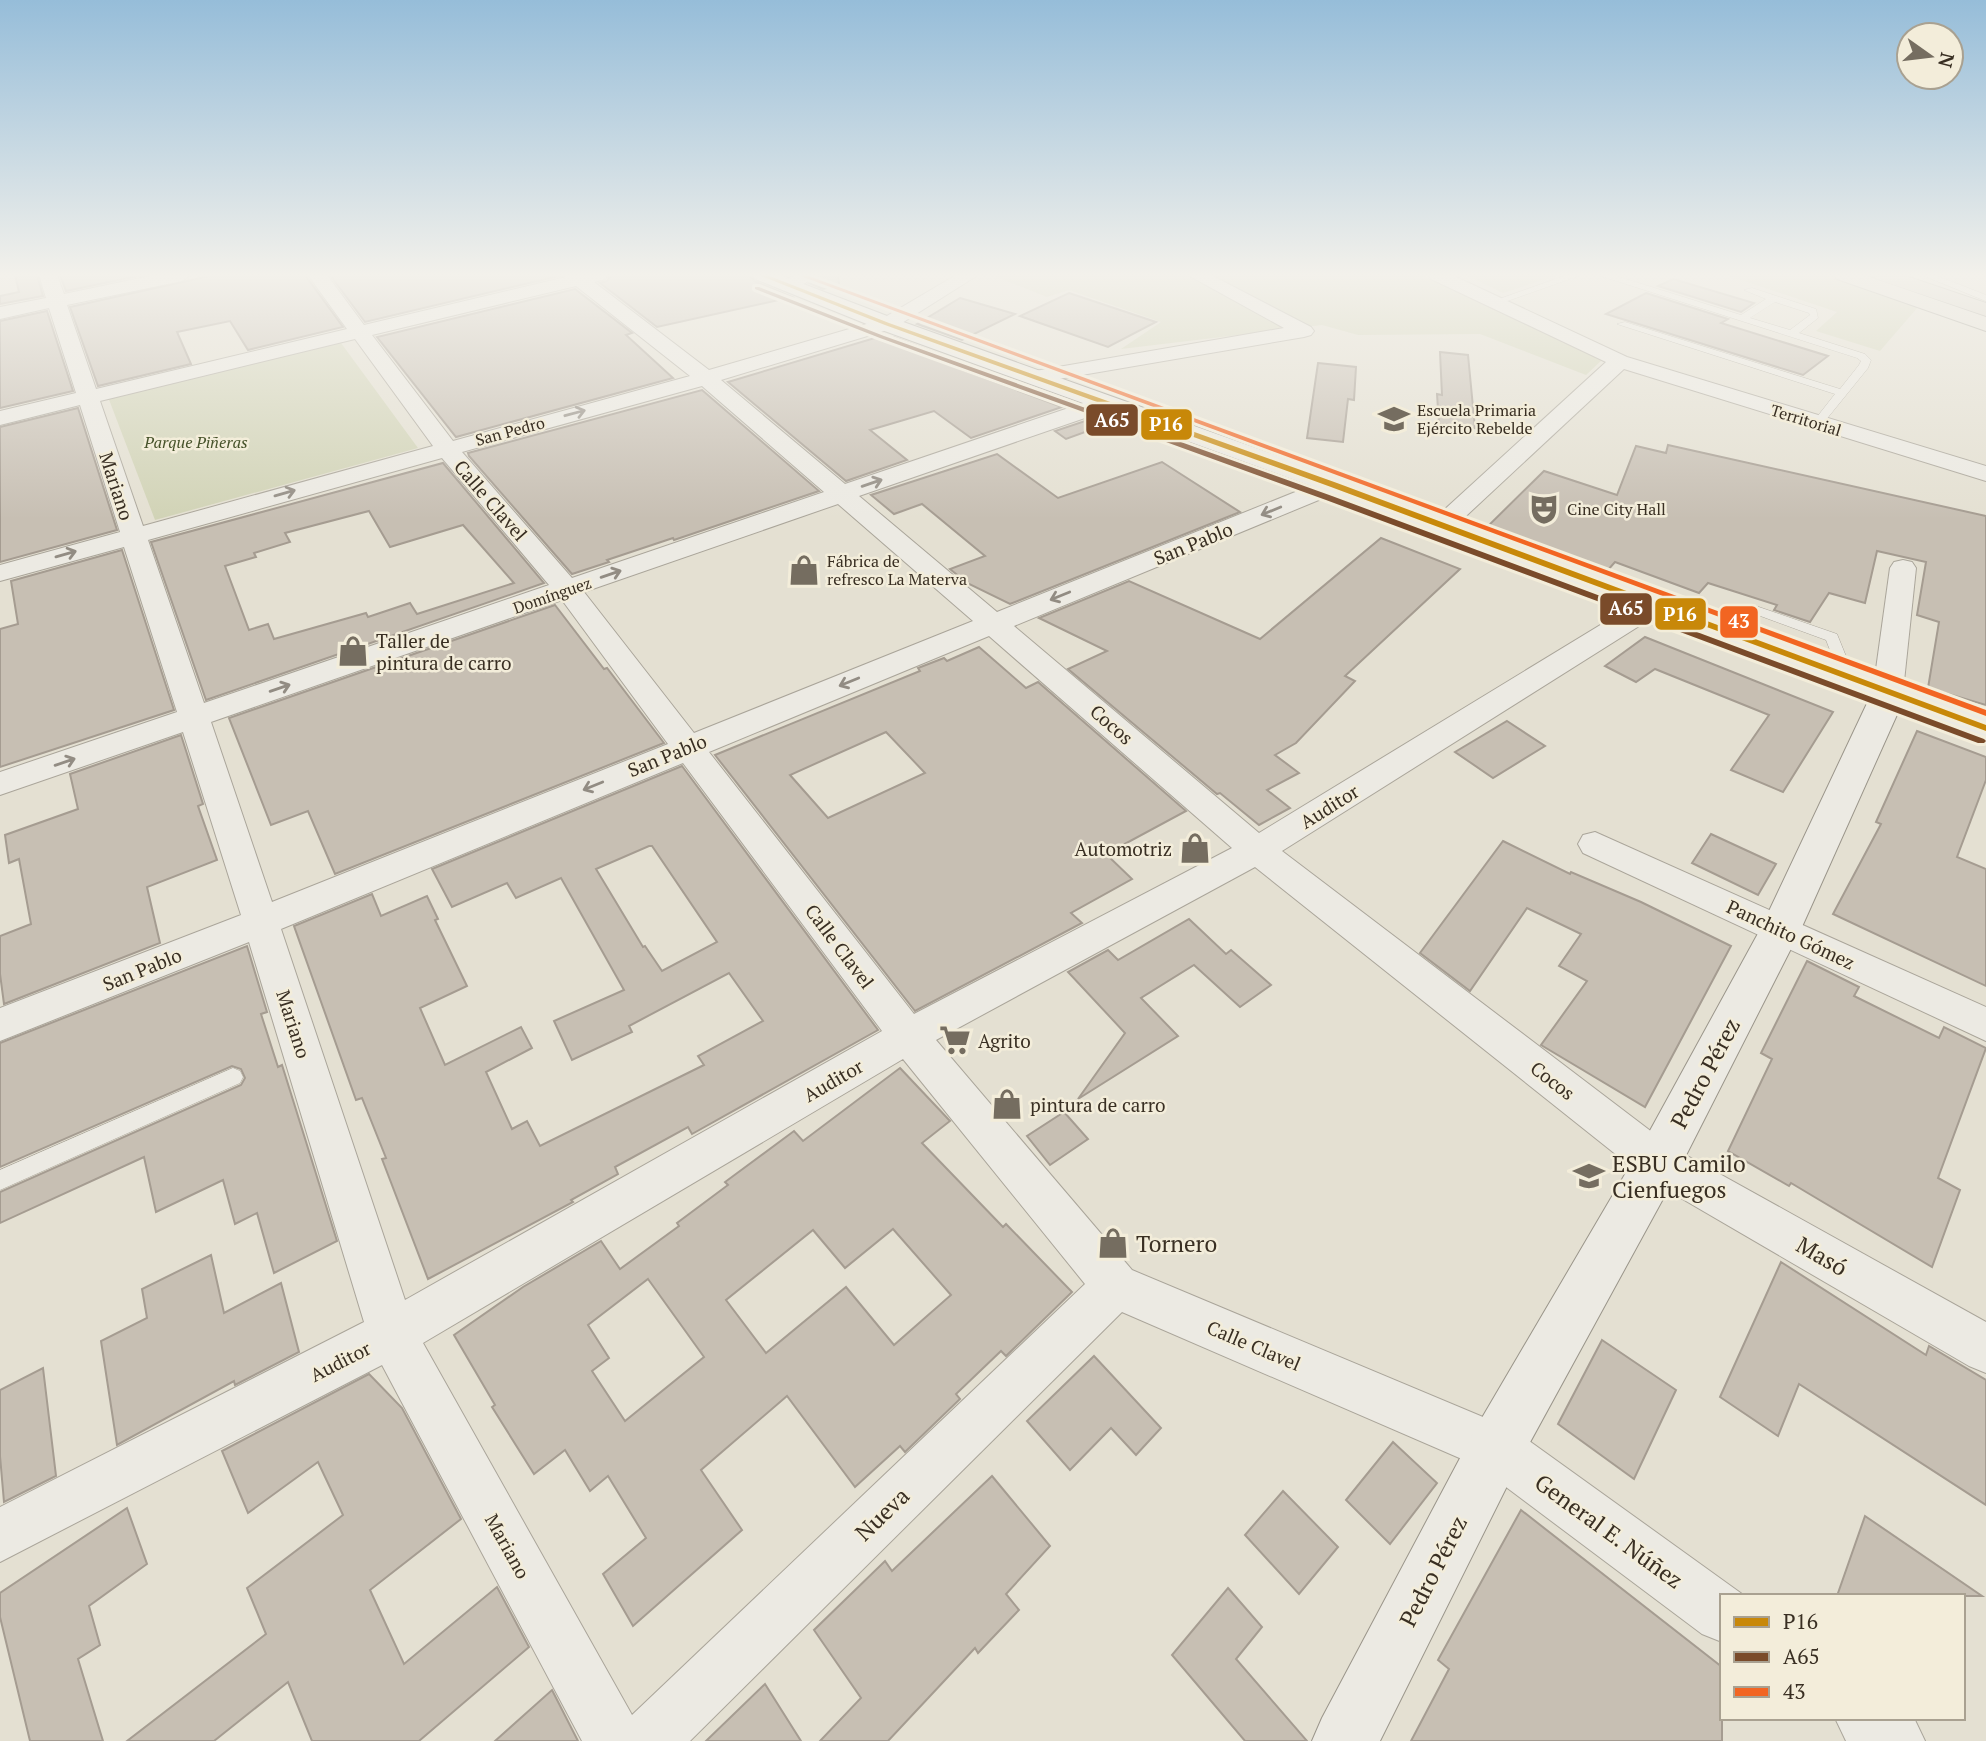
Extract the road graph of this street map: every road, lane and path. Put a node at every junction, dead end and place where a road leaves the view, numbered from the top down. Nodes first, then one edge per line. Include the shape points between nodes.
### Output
1 (75, 356) edge
2 (256, 356) edge
3 (378, 356) edge
4 (680, 356) edge
5 (779, 356) edge
6 (977, 356) edge
7 (1156, 356) edge
8 (1612, 356) edge
9 (1725, 356) edge
10 (1859, 356) edge
11 (1620, 360) junction
12 (1035, 377) junction
13 (706, 378) junction
14 (1842, 393) junction
15 (89, 397) junction
16 (1103, 404) junction
17 (0, 418) edge
18 (1817, 424) junction
19 (446, 448) junction
20 (1986, 474) edge
21 (1334, 485) junction
22 (839, 494) junction
23 (1442, 526) junction
24 (133, 535) junction
25 (1903, 568) dead end
26 (0, 573) edge
27 (568, 590) junction
28 (1653, 605) junction
29 (994, 623) junction
30 (1868, 684) junction
31 (194, 718) junction
32 (1986, 729) edge
33 (688, 747) junction
34 (0, 784) edge
35 (1595, 844) dead end
36 (1257, 850) junction
37 (261, 922) junction
38 (1781, 929) junction
39 (0, 1025) edge
40 (1986, 1025) edge
41 (908, 1036) junction
42 (233, 1077) dead end
43 (1658, 1162) junction
44 (0, 1180) edge
45 (1116, 1286) junction
46 (392, 1334) junction
47 (1986, 1349) edge
48 (1496, 1448) junction
49 (0, 1535) edge
50 (1720, 1613) edge
51 (1867, 1720) edge
52 (614, 1741) edge
53 (648, 1741) edge
54 (1345, 1741) edge
55 (1895, 1741) edge

1 - 15 street, Mariano
2 - 15 street
3 - 19 street, Calle Clavel
4 - 13 street, Cocos
5 - 13 street, San Pedro
6 - 12 main road
7 - 12 street
8 - 11 street, Territorial
9 - 14 lane
10 - 14 lane via 1866,360
11 - 18 street, Territorial
11 - 23 street
12 - 16 main road
19 -> 13 street, San Pedro
13 - 22 street, Cocos
14 - 18 lane
15 - 17 street
15 - 24 street, Mariano
16 - 21 main road
22 -> 16 street, Domínguez
18 - 20 street, Territorial
24 -> 19 street, San Pedro
19 - 27 street, Calle Clavel
21 - 23 main road
21 -> 29 street, San Pablo
27 -> 22 street, Domínguez
22 - 29 street, Cocos
23 - 28 main road
26 -> 24 street, San Pedro
24 - 31 street, Mariano
25 - 30 street, Pedro Pérez
31 -> 27 street, Domínguez
27 - 33 street, Calle Clavel
28 - 30 main road
28 - 36 street, Auditor
29 -> 33 street, San Pablo
29 - 36 street, Cocos
30 - 32 main road
30 - 38 main road, Pedro Pérez via 1886,702
34 -> 31 street, Domínguez
31 - 37 street, Mariano
33 -> 37 street, San Pablo
33 - 41 street, Calle Clavel
35 - 38 street, Panchito Gómez
36 - 41 street, Auditor
36 - 43 street, Cocos
37 - 39 street, San Pablo
37 - 46 street, Mariano
38 - 40 street, Panchito Gómez
38 - 43 main road, Pedro Pérez
41 - 45 street, Calle Clavel
41 - 46 street, Auditor
42 - 44 lane
43 - 47 street, Masó
43 - 48 main road, Pedro Pérez
45 - 48 street, Calle Clavel
45 - 53 street, Nueva
46 - 49 street, Auditor
46 - 52 street, Mariano
48 - 50 street, General E. Núñez
48 - 54 main road, Pedro Pérez
51 - 55 street

